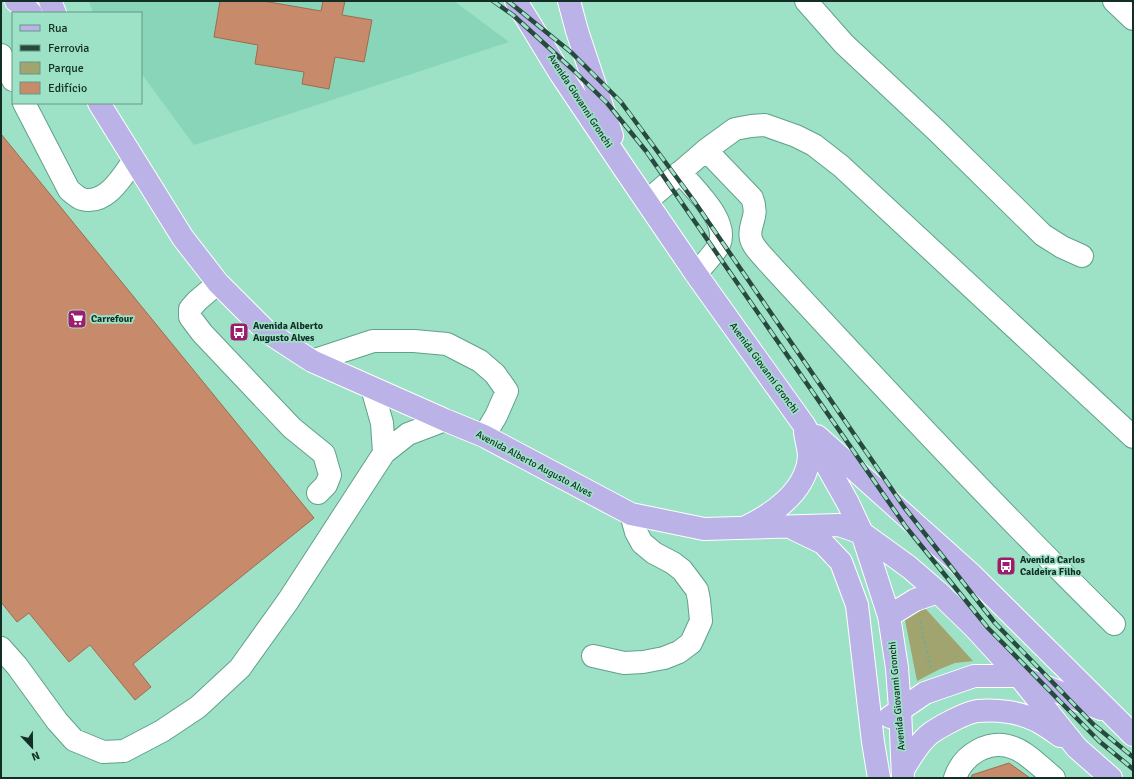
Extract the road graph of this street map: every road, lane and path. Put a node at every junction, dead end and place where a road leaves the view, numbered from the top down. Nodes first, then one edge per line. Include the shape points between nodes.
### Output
1 (16, 1) edge
2 (50, 1) edge
3 (516, 1) edge
4 (569, 1) edge
5 (806, 1) edge
6 (1114, 1) edge
7 (30, 12) edge
8 (55, 12) edge
9 (1133, 19) edge
10 (1, 55) edge
11 (12, 78) edge
12 (25, 104) edge
13 (100, 104) edge
14 (706, 150) junction
15 (134, 160) junction
16 (621, 164) junction
17 (680, 172) junction
18 (647, 201) junction
19 (1082, 256) dead end
20 (696, 274) junction
21 (218, 283) junction
22 (312, 361) junction
23 (372, 388) junction
24 (445, 420) junction
25 (804, 425) junction
26 (484, 436) junction
27 (1133, 437) edge
28 (384, 454) junction
29 (318, 493) dead end
30 (631, 514) junction
31 (789, 527) junction
32 (741, 529) junction
33 (862, 533) junction
34 (938, 592) junction
35 (889, 616) junction
36 (918, 616) dead end
37 (1114, 624) dead end
38 (1, 648) edge
39 (593, 656) dead end
40 (931, 670) dead end
41 (1019, 676) junction
42 (900, 709) junction
43 (1108, 711) junction
44 (1133, 735) edge
45 (873, 742) junction
46 (1077, 748) junction
47 (903, 774) edge
48 (879, 778) edge
49 (955, 778) edge
50 (1054, 778) edge
51 (1111, 778) edge

1 - 7 main road
2 - 8 main road
3 - 16 main road, Avenida Giovanni Gronchi
4 - 16 main road
5 - 19 lane via 844,44 1043,235
6 - 9 lane
10 - 11 lane
12 - 15 lane via 69,190 82,199 94,199 108,193 121,180
13 - 15 main road, Avenida Alberto Augusto Alves
14 - 17 lane
14 - 27 lane via 735,129 765,125 814,145 841,166
14 - 37 lane via 752,198 756,213 750,238 766,260 885,390
15 - 21 main road, Avenida Alberto Augusto Alves via 183,238
16 - 18 main road, Avenida Giovanni Gronchi
17 - 18 lane
17 - 20 lane via 711,209 719,222 721,232 719,244
18 - 20 main road, Avenida Giovanni Gronchi
20 - 25 main road, Avenida Giovanni Gronchi
21 - 22 main road, Avenida Alberto Augusto Alves via 266,331
21 - 29 lane via 190,309 190,317 292,428 324,454 330,475 326,486
22 - 23 main road, Avenida Alberto Augusto Alves
22 - 26 lane via 373,341 447,344 480,361 495,374 507,391
23 - 24 main road, Avenida Alberto Augusto Alves
23 - 28 lane via 382,423
24 - 26 main road, Avenida Alberto Augusto Alves
24 - 28 lane via 408,434
25 - 32 main road via 809,456 798,488 761,520
25 - 33 main road, Avenida Giovanni Gronchi
25 - 43 main road via 972,576
26 - 30 main road, Avenida Alberto Augusto Alves
28 - 38 lane via 288,601 240,668 198,707 130,748 124,751 103,752 74,740
30 - 32 main road, Avenida Alberto Augusto Alves via 704,529
30 - 39 lane via 642,543 654,554 682,570 697,590 701,621 691,642 679,652 664,658 624,663
31 - 32 main road, Avenida Alberto Augusto Alves
31 - 33 main road, Avenida Alberto Augusto Alves via 839,526
31 - 45 main road via 823,543 840,562 857,605
33 - 34 main road
33 - 35 main road, Avenida Giovanni Gronchi
34 - 35 main road via 915,600
34 - 41 main road
35 - 42 main road, Avenida Giovanni Gronchi
36 - 40 path
41 - 42 main road via 974,676 925,693
41 - 43 main road
41 - 46 main road
42 - 45 main road via 881,725
42 - 47 main road, Avenida Giovanni Gronchi
43 - 44 main road
45 - 48 main road
46 - 47 main road via 1037,720 1014,713 976,712 950,722 930,734 915,751
46 - 51 main road
49 - 50 lane via 965,760 977,750 1000,744 1016,748

